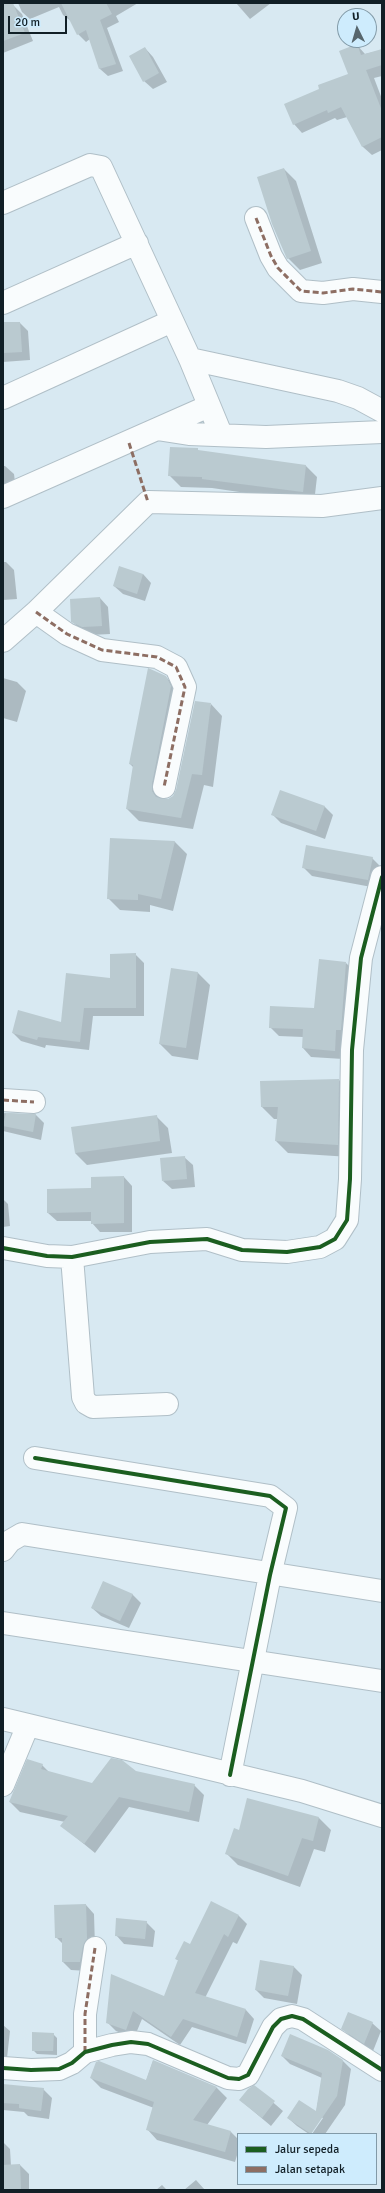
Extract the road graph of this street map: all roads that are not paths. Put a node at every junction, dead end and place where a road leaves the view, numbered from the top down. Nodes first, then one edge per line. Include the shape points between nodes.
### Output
1 (3, 203) edge
2 (256, 218) dead end
3 (137, 243) junction
4 (382, 292) edge
5 (3, 303) edge
6 (172, 321) junction
7 (190, 360) junction
8 (3, 398) edge
9 (209, 406) junction
10 (382, 411) edge
11 (158, 430) junction
12 (382, 432) edge
13 (221, 434) junction
14 (3, 497) edge
15 (382, 498) edge
16 (36, 612) junction
17 (3, 641) edge
18 (164, 787) dead end
19 (382, 876) edge
20 (3, 1100) edge
21 (34, 1102) dead end
22 (3, 1248) edge
23 (72, 1257) junction
24 (167, 1404) dead end
25 (35, 1458) dead end
26 (3, 1550) edge
27 (270, 1575) junction
28 (382, 1591) edge
29 (3, 1623) edge
30 (254, 1661) junction
31 (382, 1681) edge
32 (3, 1719) edge
33 (28, 1725) junction
34 (230, 1775) junction
35 (3, 1785) edge
36 (382, 1816) edge
37 (95, 1948) dead end
38 (85, 2052) junction
39 (3, 2068) edge
40 (382, 2070) edge

1 - 3 street via 90,165 98,166 104,172
2 - 4 street via 278,268 301,291 322,293 353,289
3 - 5 street
3 - 6 street
6 - 7 street
6 - 8 street
7 - 9 street
7 - 10 street via 338,391
9 - 11 street
9 - 13 street
11 - 13 street via 189,434
11 - 14 street
12 - 13 street via 266,437
15 - 16 street via 322,506 148,502
16 - 17 street
16 - 18 street via 67,634 102,650 157,657 176,667 185,687
19 - 23 street via 360,958 352,1050 347,1220 336,1239 320,1247 287,1252 242,1250 208,1239 150,1242
20 - 21 street
22 - 23 street via 47,1256
23 - 24 street via 83,1397 86,1403 93,1407
25 - 27 street via 270,1496 286,1508
26 - 27 street via 10,1541 22,1534
27 - 28 street
27 - 30 street
29 - 30 street
30 - 31 street
30 - 34 street
32 - 33 street
33 - 34 street
33 - 35 street
34 - 36 street via 302,1791
37 - 38 street via 85,2014
38 - 39 street via 72,2063 59,2069
38 - 40 street via 132,2042 148,2044 228,2078 239,2079 248,2075 273,2026 281,2019 292,2016 302,2019

